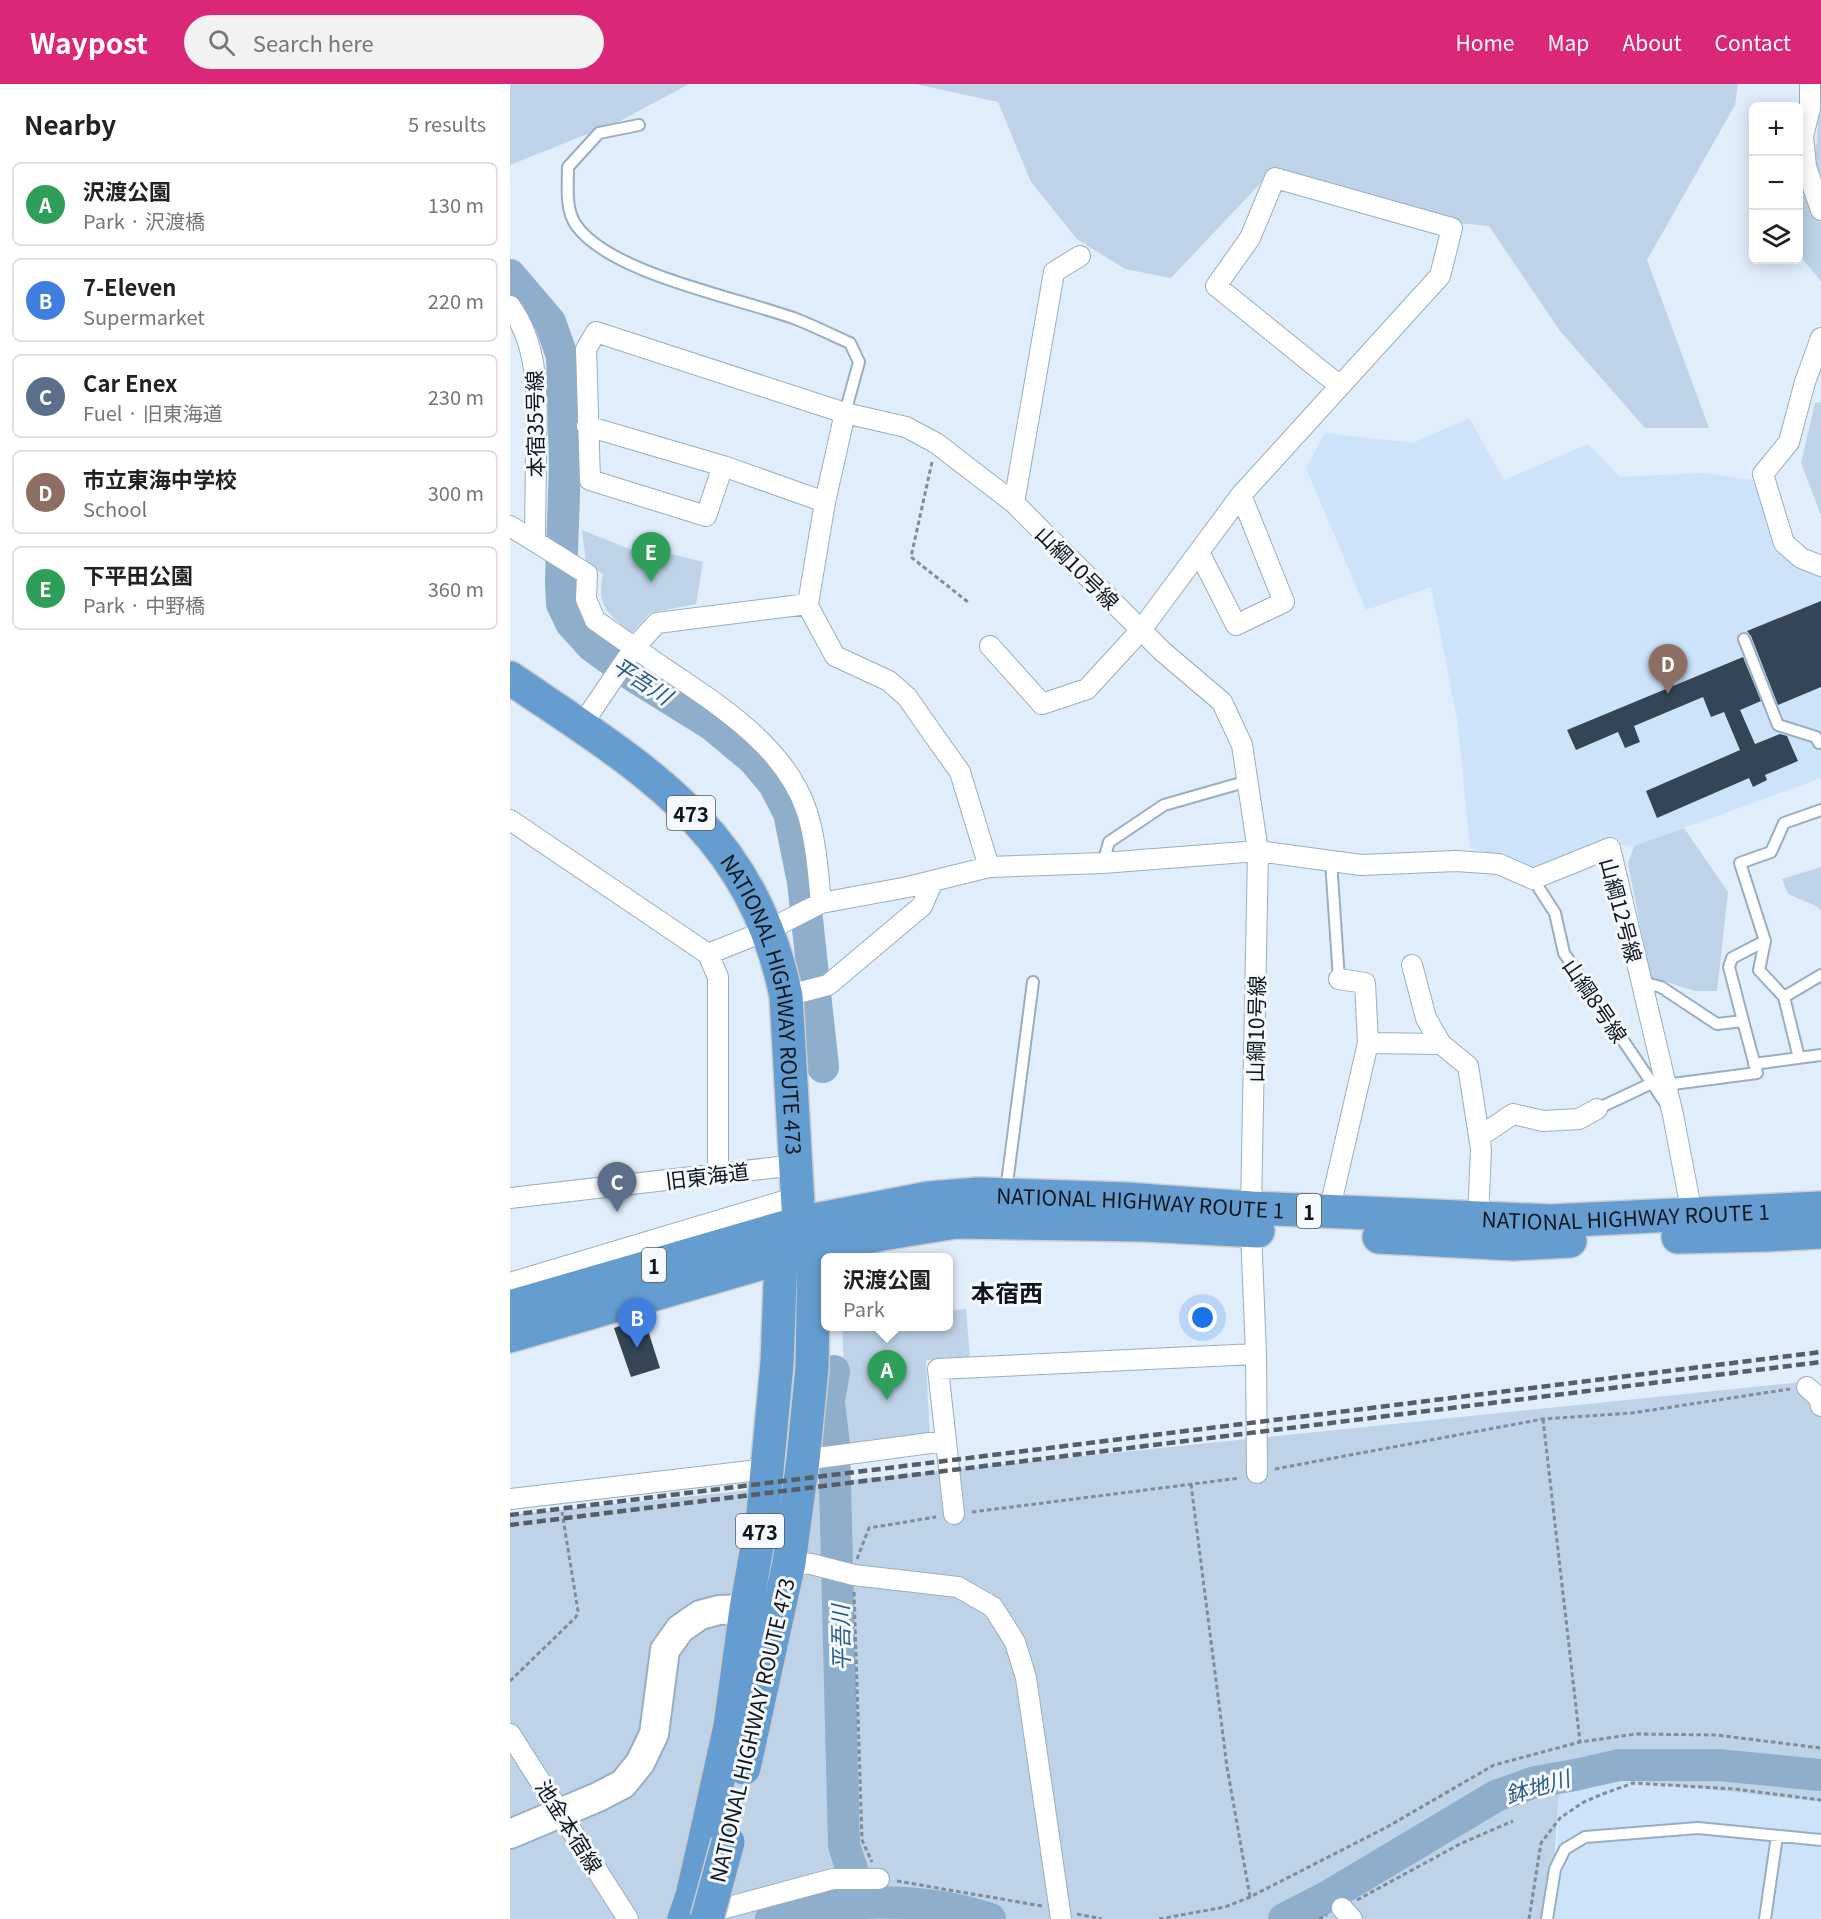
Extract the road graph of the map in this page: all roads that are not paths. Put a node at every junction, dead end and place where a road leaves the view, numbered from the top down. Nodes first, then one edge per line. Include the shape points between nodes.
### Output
1 (1810, 84) edge
2 (639, 125) dead end
3 (1821, 210) edge
4 (1080, 256) dead end
5 (511, 311) edge
6 (1821, 338) edge
7 (1340, 386) junction
8 (845, 413) junction
9 (587, 426) junction
10 (723, 466) junction
11 (1241, 495) junction
12 (825, 502) junction
13 (1014, 503) junction
14 (510, 526) edge
15 (540, 545) junction
16 (1199, 552) junction
17 (1821, 566) edge
18 (808, 604) junction
19 (1141, 630) junction
20 (1744, 639) dead end
21 (990, 646) dead end
22 (634, 648) junction
23 (510, 678) edge
24 (581, 726) junction
25 (1819, 743) dead end
26 (1248, 781) junction
27 (1821, 810) edge
28 (510, 820) edge
29 (1258, 850) junction
30 (1331, 861) junction
31 (1103, 862) junction
32 (989, 867) junction
33 (1533, 879) junction
34 (933, 881) junction
35 (821, 903) junction
36 (768, 930) junction
37 (1765, 941) junction
38 (708, 954) junction
39 (1412, 965) dead end
40 (1821, 975) edge
41 (1339, 979) joint
42 (1033, 982) dead end
43 (1641, 982) junction
44 (786, 996) junction
45 (1784, 997) junction
46 (1743, 1021) junction
47 (1368, 1043) junction
48 (1441, 1044) junction
49 (1821, 1055) edge
50 (1799, 1058) junction
51 (1754, 1064) junction
52 (1658, 1084) junction
53 (1597, 1109) joint
54 (1479, 1137) junction
55 (796, 1165) junction
56 (718, 1173) junction
57 (1006, 1195) junction
58 (510, 1198) edge
59 (1821, 1208) edge
60 (1329, 1212) junction
61 (1692, 1215) junction
62 (1251, 1219) junction
63 (1478, 1219) junction
64 (803, 1222) junction
65 (1821, 1232) edge
66 (650, 1241) junction
67 (681, 1257) junction
68 (782, 1257) junction
69 (510, 1283) edge
70 (510, 1307) edge
71 (510, 1336) edge
72 (1256, 1354) junction
73 (1807, 1387) road end
74 (1821, 1406) edge
75 (945, 1441) junction
76 (808, 1459) junction
77 (767, 1469) junction
78 (1257, 1473) road end
79 (510, 1499) edge
80 (954, 1514) road end
81 (800, 1564) junction
82 (746, 1609) junction
83 (510, 1734) edge
84 (562, 1813) junction
85 (510, 1834) edge
86 (1777, 1836) junction
87 (717, 1840) junction
88 (1821, 1840) edge
89 (879, 1879) road end
90 (1061, 1915) edge
91 (628, 1919) edge
92 (685, 1919) edge
93 (707, 1919) edge
94 (1547, 1919) edge
95 (1765, 1919) edge

1 - 3 street via 1810,108 1803,136 1806,167
2 - 8 lane via 599,133 568,167 568,200 575,224 597,247 643,270 796,319 850,343 859,362
4 - 13 street via 1054,272
5 - 15 street, 本宿35号線 via 526,336 534,367
6 - 17 street via 1789,442 1763,474 1784,543 1801,558
7 - 7 street via 1440,276 1452,228 1275,178 1250,238 1216,286
7 - 11 street
8 - 9 street, 山綱10号線 via 596,332 586,349
8 - 12 street
8 - 13 street, 山綱10号線 via 906,427 936,443
9 - 10 street
9 - 10 street via 590,480 695,513 706,516
10 - 12 street
11 - 16 street
11 - 16 street via 1284,602 1236,625
12 - 18 street
13 - 19 street, 山綱10号線
14 - 15 street
15 - 22 street via 586,574 586,599 596,620
16 - 19 street
18 - 22 street via 657,623
18 - 32 street via 836,656 889,681 908,697 960,772
19 - 21 street via 1087,689 1042,704
19 - 26 street, 山綱10号線 via 1222,702 1242,745
20 - 25 lane via 1778,725 1816,737
22 - 24 street
22 - 35 street via 756,736 787,773 803,801 813,834
23 - 24 highway, NATIONAL HIGHWAY ROUTE 473 / 473
24 - 36 highway, NATIONAL HIGHWAY ROUTE 473 / 473 via 658,781 700,822 737,871
26 - 29 street, 山綱10号線
26 - 31 lane via 1164,805 1109,842
27 - 37 lane via 1784,823 1772,852 1740,863
28 - 38 street
29 - 30 street
29 - 31 street
29 - 62 street, 山綱10号線
30 - 33 street via 1361,865 1456,861 1499,864
30 - 41 lane
31 - 32 street
32 - 34 street
33 - 43 street, 山綱12号線 via 1610,848
33 - 52 lane, 山綱8号線 via 1555,913 1564,953
34 - 35 street
34 - 44 street via 922,906 828,985
35 - 36 street
36 - 38 street
36 - 44 highway, NATIONAL HIGHWAY ROUTE 473 / 473
37 - 45 lane via 1759,970
37 - 46 lane via 1732,958 1728,966
38 - 56 street via 718,977
39 - 48 street via 1426,1018
40 - 45 lane
41 - 47 street via 1365,983
42 - 57 lane
43 - 46 lane via 1660,987 1717,1024
43 - 52 street, 山綱12号線
44 - 55 highway, NATIONAL HIGHWAY ROUTE 473 / 473
45 - 50 lane
46 - 51 lane
47 - 48 street
47 - 60 street
48 - 54 street via 1468,1066
49 - 50 lane
50 - 51 lane
51 - 52 lane via 1757,1073
52 - 53 lane
52 - 61 street, 山綱12号線 via 1673,1115
53 - 54 street via 1579,1119 1543,1121 1513,1114
54 - 63 street via 1482,1149
55 - 56 street, 旧東海道
55 - 64 highway, NATIONAL HIGHWAY ROUTE 473 / 473
56 - 58 street, 旧東海道
57 - 62 highway, NATIONAL HIGHWAY ROUTE 1 / 1 via 1126,1199
57 - 64 highway, NATIONAL HIGHWAY ROUTE 1 / 1 via 929,1198
59 - 61 highway, NATIONAL HIGHWAY ROUTE 1 / 1
60 - 62 highway, NATIONAL HIGHWAY ROUTE 1 / 1
60 - 63 highway, NATIONAL HIGHWAY ROUTE 1 / 1
61 - 63 highway, NATIONAL HIGHWAY ROUTE 1 / 1 via 1550,1221
62 - 64 highway, NATIONAL HIGHWAY ROUTE 1 / 1 via 1144,1225 956,1222 882,1234
62 - 65 highway, NATIONAL HIGHWAY ROUTE 1 / 1 via 1513,1244
62 - 72 street, 山綱10号線
64 - 66 street
64 - 67 highway, NATIONAL HIGHWAY ROUTE 1 / 1
64 - 68 highway, NATIONAL HIGHWAY ROUTE 473 / 473
64 - 76 highway, NATIONAL HIGHWAY ROUTE 473 / 473 via 812,1368
66 - 67 street
66 - 69 street
67 - 70 highway, NATIONAL HIGHWAY ROUTE 1 / 1
68 - 71 highway, 1
68 - 77 highway, NATIONAL HIGHWAY ROUTE 473 / 473
72 - 75 street via 938,1369
72 - 78 street, 山綱10号線
73 - 74 street via 1819,1398
75 - 76 street
75 - 80 street
76 - 81 highway, NATIONAL HIGHWAY ROUTE 473 / 473
77 - 79 street
77 - 82 highway, NATIONAL HIGHWAY ROUTE 473 / 473
81 - 87 highway, NATIONAL HIGHWAY ROUTE 473 / 473
81 - 90 street via 854,1575 958,1587 993,1607 1015,1642 1026,1678
82 - 84 street via 700,1615 680,1629 665,1650 654,1734 640,1763 623,1784
82 - 87 highway, NATIONAL HIGHWAY ROUTE 473 / 473
83 - 84 street, 池金本宿線
84 - 85 street
84 - 91 street, 池金本宿線
86 - 88 lane
86 - 94 lane via 1698,1828 1585,1837 1565,1849 1555,1869
86 - 95 lane
87 - 92 highway, NATIONAL HIGHWAY ROUTE 473 / 473
87 - 93 highway, NATIONAL HIGHWAY ROUTE 473 / 473, bridge
89 - 92 street via 833,1880

